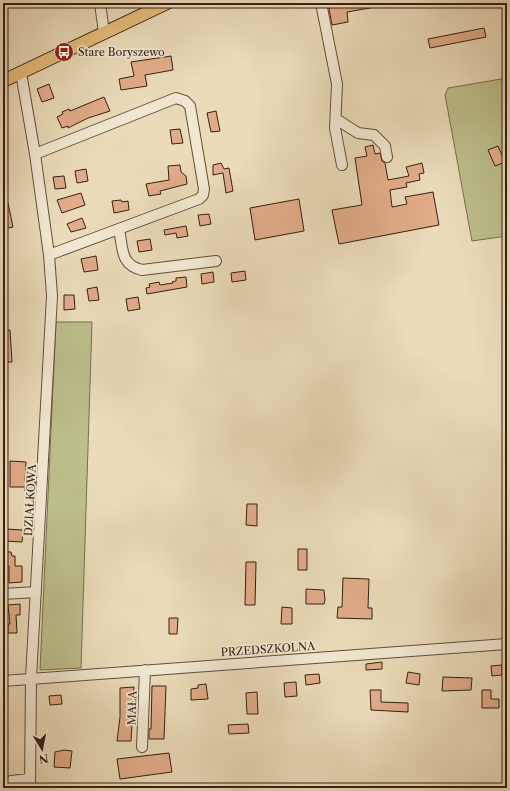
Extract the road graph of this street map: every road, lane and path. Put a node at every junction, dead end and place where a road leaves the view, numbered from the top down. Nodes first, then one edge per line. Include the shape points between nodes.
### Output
1 (100, 3) edge
2 (167, 3) edge
3 (321, 3) edge
4 (104, 33) junction
5 (21, 73) junction
6 (3, 81) edge
7 (336, 119) junction
8 (35, 154) junction
9 (387, 157) dead end
10 (342, 165) dead end
11 (119, 229) junction
12 (50, 256) junction
13 (216, 261) dead end
14 (36, 592) junction
15 (3, 594) edge
16 (507, 644) edge
17 (145, 670) junction
18 (31, 678) junction
19 (3, 681) edge
20 (142, 747) dead end
21 (30, 784) edge
22 (6, 788) edge

1 - 4 street
2 - 4 main road
3 - 7 street via 337,84
4 - 5 main road
5 - 6 main road
5 - 8 street, DZIAŁKOWA
7 - 9 street via 358,133 374,135 385,146
7 - 10 street via 335,128
8 - 11 street via 176,98 185,101 190,106 203,195
8 - 12 street, DZIAŁKOWA
11 - 12 street
11 - 13 street via 125,261 132,268 142,270
12 - 14 street, DZIAŁKOWA via 51,322
14 - 15 street
14 - 18 street, DZIAŁKOWA
16 - 17 street, PRZEDSZKOLNA
17 - 18 street, PRZEDSZKOLNA
17 - 20 street, MAŁA
18 - 19 street, PRZEDSZKOLNA
18 - 21 street, DZIAŁKOWA
21 - 22 street via 11,781

